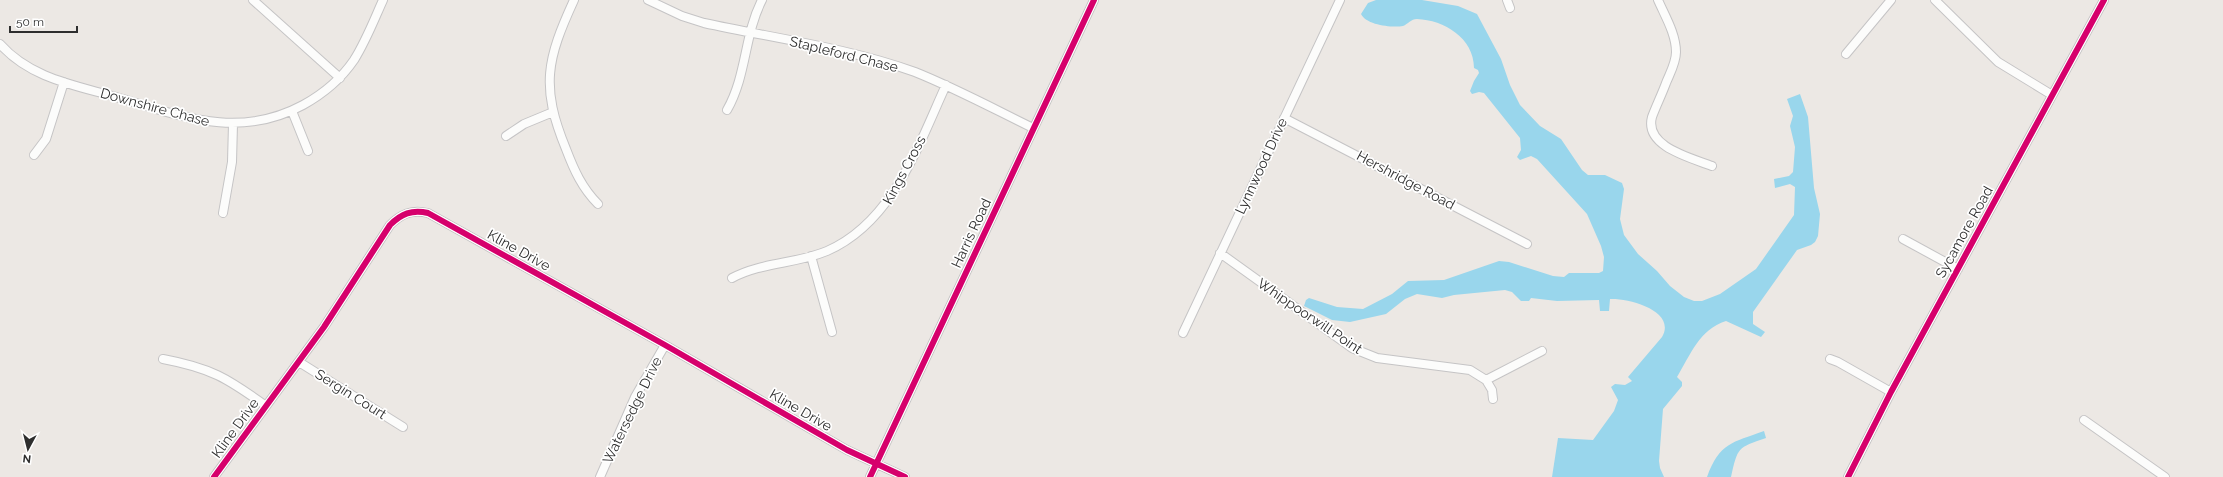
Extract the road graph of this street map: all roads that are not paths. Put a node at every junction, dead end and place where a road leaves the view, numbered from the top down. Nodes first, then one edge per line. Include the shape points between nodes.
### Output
1 (253, 0) edge
2 (384, 0) edge
3 (574, 0) edge
4 (648, 0) edge
5 (762, 0) edge
6 (1094, 0) edge
7 (1340, 0) edge
8 (1658, 0) edge
9 (1891, 0) edge
10 (1935, 0) edge
11 (2104, 0) edge
12 (750, 33) junction
13 (0, 44) edge
14 (1846, 54) dead end
15 (340, 78) junction
16 (64, 82) junction
17 (946, 85) junction
18 (2052, 94) junction
19 (727, 110) dead end
20 (292, 111) junction
21 (553, 112) junction
22 (1284, 118) junction
23 (233, 124) junction
24 (1033, 128) junction
25 (506, 136) dead end
26 (308, 151) dead end
27 (34, 155) dead end
28 (1712, 166) dead end
29 (598, 204) dead end
30 (223, 213) dead end
31 (1903, 239) dead end
32 (1527, 244) dead end
33 (1220, 253) junction
34 (811, 256) junction
35 (1958, 269) junction
36 (732, 278) dead end
37 (832, 332) dead end
38 (1183, 333) dead end
39 (665, 344) junction
40 (1542, 351) dead end
41 (163, 359) dead end
42 (1830, 359) dead end
43 (299, 362) junction
44 (1486, 380) junction
45 (1891, 392) junction
46 (1493, 399) dead end
47 (266, 406) junction
48 (2084, 420) dead end
49 (403, 427) dead end
50 (876, 464) junction
51 (214, 477) edge
52 (600, 477) edge
53 (870, 477) edge
54 (905, 477) edge
55 (1848, 477) edge
56 (2165, 477) edge

1 - 15 street
2 - 15 street, Downshire Chase via 360,49
3 - 21 street via 552,52 548,82
4 - 12 street, Stapleford Chase via 697,20
5 - 12 street
6 - 24 street, Harris Road
7 - 22 street, Lynnwood Drive
8 - 28 street via 1674,37 1676,53 1674,65 1652,118 1653,131 1656,138 1667,148
9 - 14 street
10 - 18 street via 1998,62
11 - 18 street, Sycamore Road
12 - 17 street, Stapleford Chase via 891,65
12 - 19 street via 743,74
13 - 16 street, Downshire Chase via 32,70
15 - 20 street, Downshire Chase
16 - 23 street, Downshire Chase via 202,121
16 - 27 street via 46,139
17 - 24 street, Stapleford Chase
17 - 34 street, Kings Cross via 885,206 868,224 844,242
18 - 35 street, Sycamore Road
20 - 23 street, Downshire Chase via 258,122
20 - 26 street
21 - 25 street via 524,124
21 - 29 street via 578,178
22 - 32 street, Hershridge Road
22 - 33 street, Lynnwood Drive
23 - 30 street via 232,162
24 - 50 street, Harris Road
31 - 35 street
33 - 38 street, Lynnwood Drive
33 - 44 street, Whippoorwill Point via 1364,354 1376,358 1470,370
34 - 36 street, Kings Cross via 761,266
34 - 37 street
35 - 45 street, Sycamore Road
39 - 43 street, Kline Drive via 428,213 420,211 404,214 390,225
39 - 50 street, Kline Drive
39 - 52 street, Watersedge Drive via 635,397
40 - 44 street
41 - 47 street via 213,372 230,380
42 - 45 street
43 - 47 street, Kline Drive
43 - 49 street, Sergin Court
44 - 46 street via 1492,390
45 - 55 street, Sycamore Road
47 - 51 street, Kline Drive
48 - 56 street
50 - 53 street, Harris Road
50 - 54 street, Kline Drive

